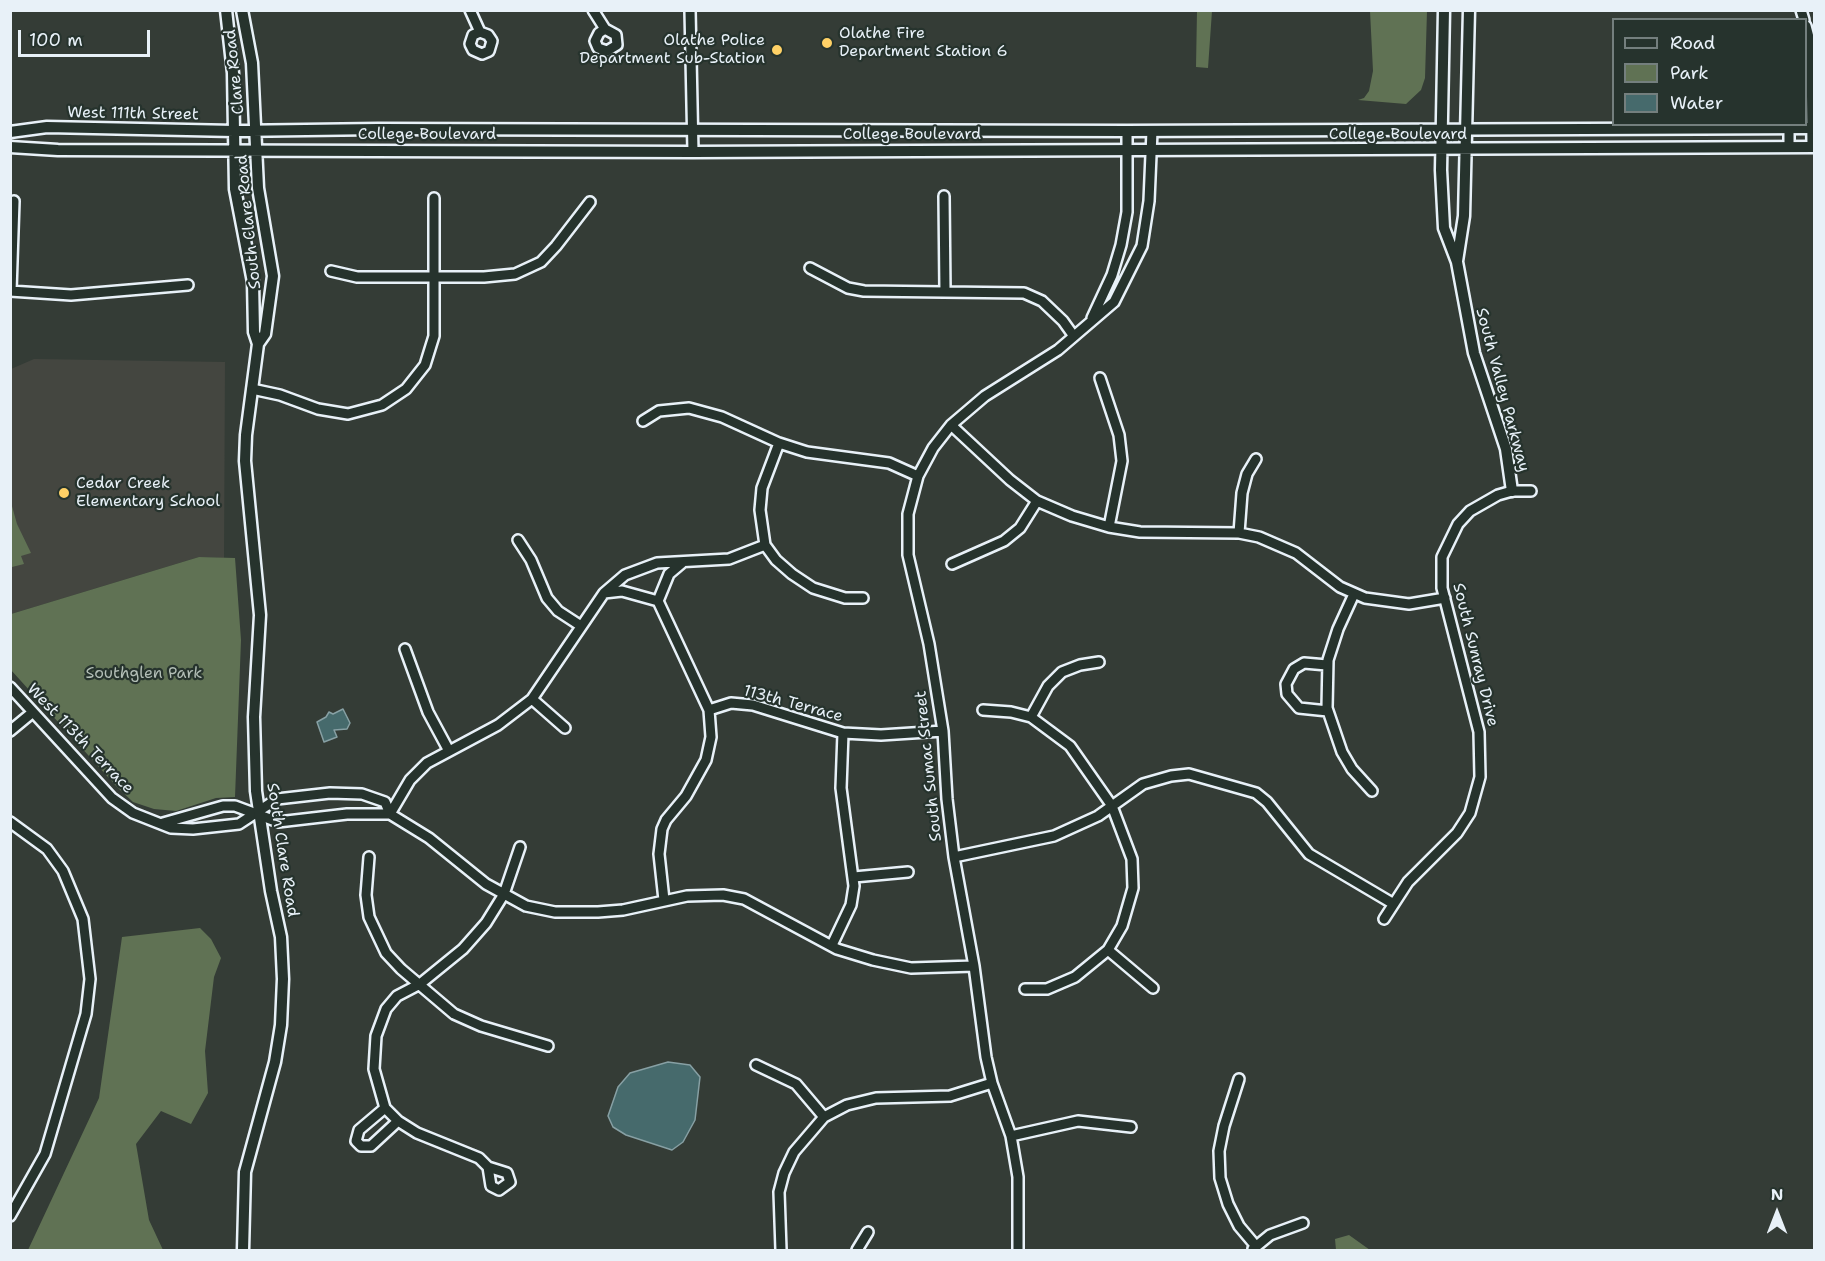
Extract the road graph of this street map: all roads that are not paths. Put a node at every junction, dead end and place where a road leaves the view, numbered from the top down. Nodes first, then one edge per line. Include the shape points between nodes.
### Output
1 (226, 10) edge
2 (242, 10) edge
3 (470, 10) edge
4 (593, 10) edge
5 (690, 10) edge
6 (1444, 10) edge
7 (1469, 10) edge
8 (605, 29) dead end
9 (1807, 30) edge
10 (480, 32) dead end
11 (1789, 126) edge
12 (1813, 128) edge
13 (693, 129) junction
14 (1443, 129) junction
15 (1467, 129) junction
16 (1152, 130) junction
17 (234, 131) junction
18 (256, 131) junction
19 (1127, 131) junction
20 (10, 132) edge
21 (1789, 146) junction
22 (10, 147) edge
23 (1813, 147) edge
24 (257, 149) junction
25 (1443, 149) junction
26 (1467, 149) junction
27 (234, 150) junction
28 (1128, 150) junction
29 (1151, 151) junction
30 (693, 152) junction
31 (944, 196) dead end
32 (435, 198) dead end
33 (14, 201) dead end
34 (590, 202) dead end
35 (1457, 262) junction
36 (810, 268) dead end
37 (331, 271) dead end
38 (435, 277) junction
39 (188, 285) dead end
40 (11, 291) edge
41 (945, 291) junction
42 (1091, 320) junction
43 (1073, 335) junction
44 (258, 344) junction
45 (1100, 378) dead end
46 (252, 389) junction
47 (644, 421) dead end
48 (951, 425) junction
49 (779, 443) junction
50 (1256, 459) dead end
51 (918, 477) junction
52 (1512, 491) junction
53 (1531, 491) dead end
54 (1037, 501) junction
55 (1109, 527) junction
56 (1239, 533) junction
57 (518, 540) dead end
58 (765, 545) junction
59 (682, 563) junction
60 (952, 564) dead end
61 (604, 593) junction
62 (1354, 594) junction
63 (863, 598) dead end
64 (1445, 598) junction
65 (658, 601) junction
66 (581, 626) junction
67 (405, 649) dead end
68 (1099, 662) dead end
69 (1327, 665) junction
70 (10, 687) edge
71 (531, 699) junction
72 (709, 710) junction
73 (983, 710) dead end
74 (1328, 711) junction
75 (33, 712) junction
76 (1031, 717) junction
77 (565, 728) dead end
78 (10, 731) edge
79 (943, 731) junction
80 (843, 733) junction
81 (449, 751) junction
82 (1372, 791) dead end
83 (1112, 806) junction
84 (258, 814) junction
85 (390, 814) junction
86 (10, 822) edge
87 (163, 823) junction
88 (519, 848) dead end
89 (369, 857) dead end
90 (954, 857) junction
91 (908, 872) dead end
92 (854, 877) junction
93 (504, 894) junction
94 (664, 900) junction
95 (1392, 903) junction
96 (1383, 919) dead end
97 (832, 945) junction
98 (1108, 950) junction
99 (974, 966) junction
100 (420, 984) junction
101 (1153, 988) dead end
102 (1025, 989) dead end
103 (548, 1046) dead end
104 (756, 1065) dead end
105 (1239, 1079) dead end
106 (992, 1083) junction
107 (385, 1108) junction
108 (824, 1117) junction
109 (398, 1121) junction
110 (1131, 1127) dead end
111 (1011, 1136) junction
112 (488, 1167) dead end
113 (10, 1216) edge
114 (1303, 1223) dead end
115 (868, 1233) dead end
116 (1253, 1248) edge
117 (1019, 1249) edge
118 (243, 1251) edge
119 (781, 1251) edge
120 (857, 1251) edge

1 - 17 street, Clare Road
2 - 18 street, Clare Road via 252,63
3 - 10 street
4 - 8 street
5 - 13 street
6 - 14 street, South Valley Parkway
7 - 15 street, South Valley Parkway
9 - 12 street via 1811,45
11 - 12 street, College Boulevard
11 - 15 street, College Boulevard
11 - 21 street
12 - 23 street
13 - 18 street, College Boulevard
13 - 19 street, College Boulevard
13 - 30 street
14 - 15 street, College Boulevard
14 - 16 street, College Boulevard
14 - 25 street, South Valley Parkway
15 - 26 street, South Valley Parkway
16 - 19 street, College Boulevard
16 - 29 street, South Sumac Street
17 - 18 street, West 111th Street
17 - 20 street, West 111th Street via 47,127
17 - 27 street, South Clare Road
18 - 24 street, South Clare Road
19 - 28 street, South Sumac Street
21 - 23 street, College Boulevard
21 - 26 street, College Boulevard
22 - 27 street, College Boulevard
24 - 27 street, College Boulevard
24 - 30 street, College Boulevard
24 - 44 street, South Clare Road via 260,209 273,276 265,334
25 - 26 street, College Boulevard
25 - 29 street, College Boulevard
25 - 35 street, South Valley Parkway via 1444,228
26 - 35 street, South Valley Parkway
27 - 44 street, South Clare Road via 235,189 253,282 254,332
28 - 29 street, College Boulevard
28 - 30 street, College Boulevard
28 - 42 street, South Sumac Street via 1127,212 1121,245
29 - 42 street, South Sumac Street via 1142,246 1114,302
31 - 41 street
32 - 38 street
33 - 40 street
34 - 38 street via 556,246 528,269 500,276
35 - 52 street, South Valley Parkway via 1474,353 1504,442
36 - 41 street via 848,288 864,291
37 - 38 street via 357,277
38 - 46 street via 434,336 425,365 395,397 361,412 331,412
39 - 40 street via 71,295
41 - 43 street via 1024,293 1041,301
42 - 43 street, South Sumac Street
43 - 48 street, South Sumac Street via 1058,350 985,396
44 - 46 street, South Clare Road
45 - 55 street via 1119,435 1122,461
46 - 84 street, South Clare Road via 245,461 260,615 254,717
47 - 49 street via 659,411 689,408 722,417
48 - 51 street, South Sumac Street
48 - 54 street
49 - 51 street via 831,457 889,463
49 - 58 street via 762,488 760,510
50 - 56 street via 1242,494
51 - 79 street, South Sumac Street via 909,514 908,555 929,644
52 - 53 street, South Sunray Drive
52 - 64 street, South Sunray Drive via 1482,502 1458,524 1443,557
54 - 55 street
54 - 60 street via 1020,528 1004,541
55 - 56 street via 1140,532
56 - 62 street via 1296,553
57 - 66 street via 547,598 558,611
58 - 59 street via 729,559
58 - 63 street via 776,560 813,588 845,598
59 - 61 street via 640,567
59 - 65 street via 669,574
61 - 65 street via 622,591
61 - 66 street
62 - 64 street via 1408,604
62 - 69 street
64 - 95 street, South Sunray Drive via 1479,732 1480,777 1470,813 1457,833 1407,882
65 - 72 street
66 - 71 street
67 - 81 street via 428,712
68 - 76 street via 1062,672 1048,686
69 - 74 street
69 - 74 street via 1304,663 1294,669 1286,684 1287,694 1299,708
70 - 75 street, West 113th Terrace
71 - 77 street
71 - 81 street via 498,725
72 - 80 street, 113th Terrace via 731,703 753,705
72 - 94 street via 711,737 706,760 662,830 659,854
73 - 76 street
74 - 82 street via 1342,752
75 - 78 street
75 - 87 street, West 113th Terrace via 112,798 133,813
76 - 83 street via 1070,746
79 - 80 street, 113th Terrace
79 - 90 street, South Sumac Street
80 - 92 street via 841,788
81 - 85 street via 415,774
83 - 90 street via 1081,826 1054,836
83 - 95 street via 1143,784 1171,776 1192,775 1241,787 1267,802 1309,854
83 - 98 street via 1132,859 1133,888 1122,926
84 - 85 street via 278,822 347,814
84 - 85 street, West 113th Terrace via 278,799 344,792 373,796 385,802
84 - 87 street via 223,806
84 - 87 street, West 113th Terrace via 239,824 216,827 171,828
84 - 118 street, South Clare Road via 281,937 282,999 275,1062 245,1172
85 - 93 street, West 113th Terrace
86 - 113 street via 47,849 63,871 83,920 90,979 86,1014 45,1154
88 - 93 street
89 - 100 street via 369,917 386,953
90 - 99 street, South Sumac Street
91 - 92 street
92 - 97 street via 851,905
93 - 94 street, West 113th Terrace via 526,906 573,914 623,910
93 - 100 street via 472,940
94 - 97 street, West 113th Terrace via 713,895 744,899
95 - 96 street, South Sunray Drive
97 - 99 street, West 113th Terrace via 911,968
98 - 101 street
98 - 102 street via 1075,977 1047,989
99 - 106 street, South Sumac Street
100 - 103 street via 443,1007 464,1019
100 - 107 street via 397,996 377,1030 374,1069
104 - 108 street via 796,1084
105 - 116 street via 1219,1151 1220,1178 1228,1204
106 - 108 street via 950,1096 876,1098 848,1105
106 - 111 street, South Sumac Street
107 - 109 street
107 - 109 street via 359,1130 356,1141 361,1146 371,1146
108 - 119 street via 794,1152 784,1173 779,1192
109 - 112 street via 417,1133 468,1151
110 - 111 street via 1078,1121
111 - 117 street, South Sumac Street via 1018,1177
114 - 116 street via 1270,1235
115 - 120 street

